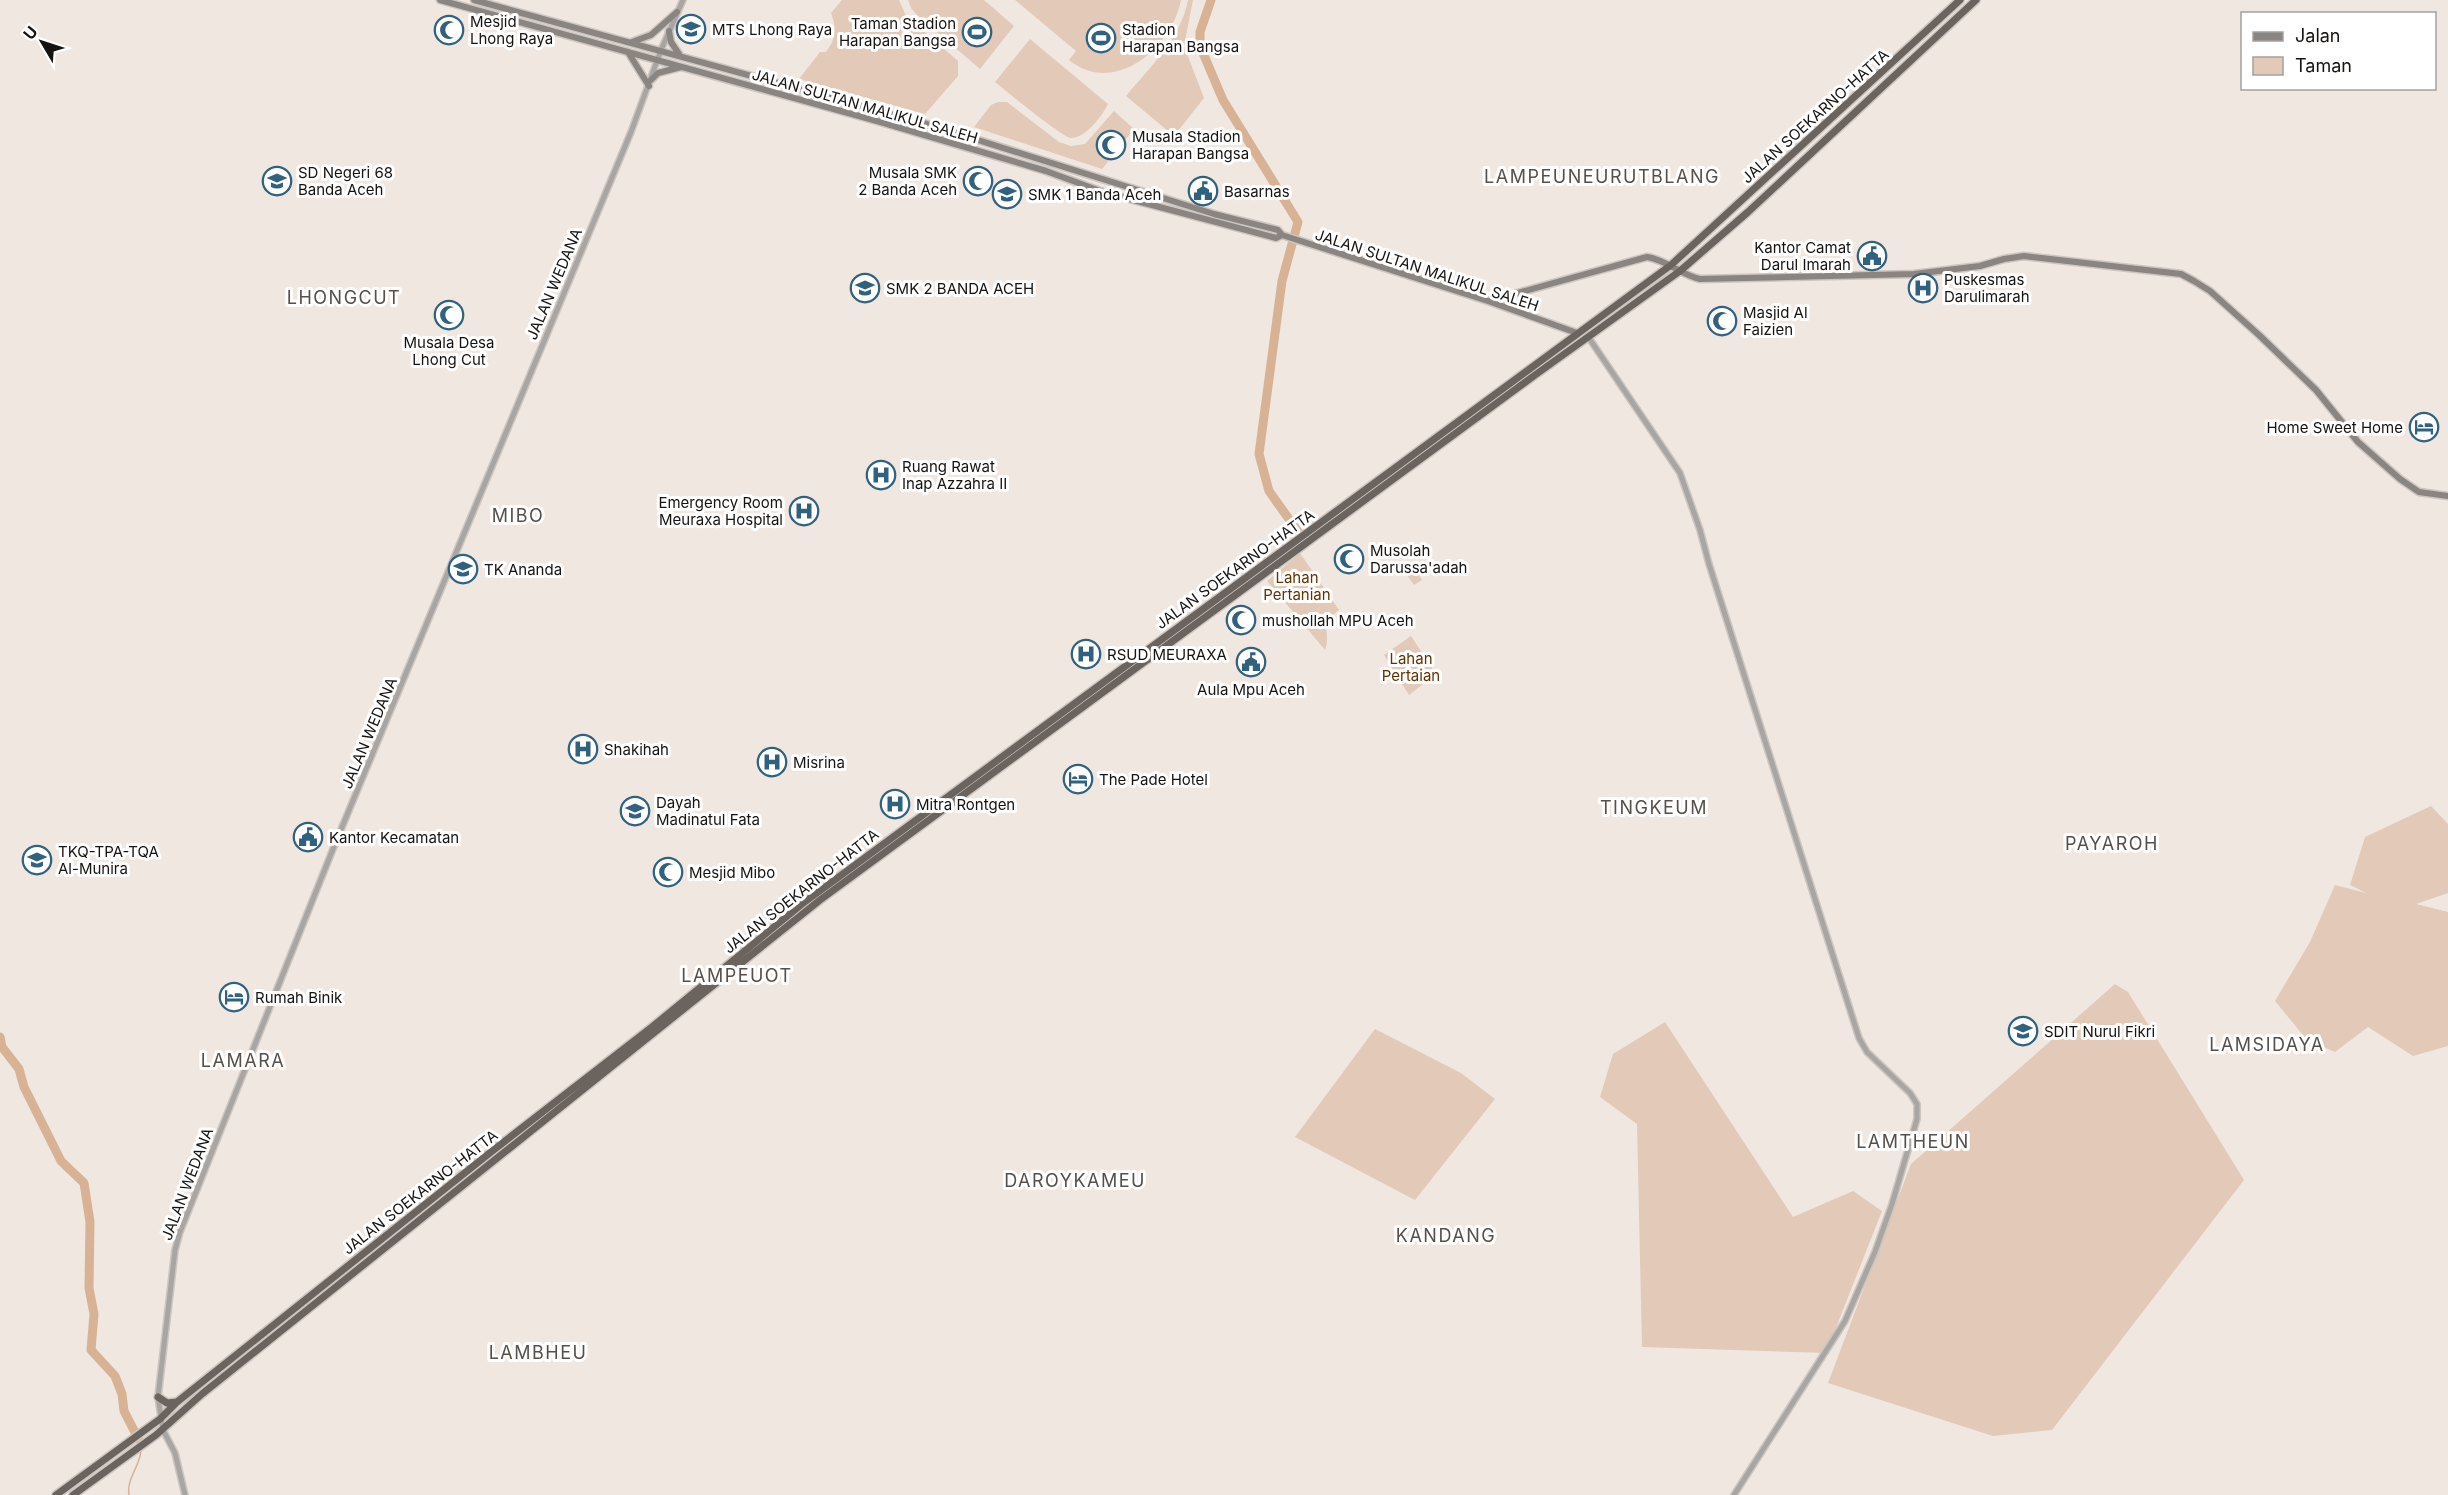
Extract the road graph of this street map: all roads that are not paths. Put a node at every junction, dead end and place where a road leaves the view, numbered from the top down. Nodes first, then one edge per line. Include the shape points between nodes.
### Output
1 (440, 0) edge
2 (474, 0) edge
3 (682, 0) edge
4 (1960, 0) edge
5 (1972, 1) edge
6 (677, 12) junction
7 (669, 30) junction
8 (629, 42) junction
9 (661, 50) junction
10 (628, 52) junction
11 (681, 56) junction
12 (658, 59) junction
13 (682, 67) junction
14 (650, 83) junction
15 (796, 90) junction
16 (794, 98) junction
17 (880, 111) junction
18 (878, 121) junction
19 (1048, 162) junction
20 (1046, 171) junction
21 (1145, 192) junction
22 (1142, 202) junction
23 (1284, 236) junction
24 (1671, 266) junction
25 (1680, 271) junction
26 (1488, 301) junction
27 (1577, 333) junction
28 (1589, 338) junction
29 (1517, 383) junction
30 (2448, 496) edge
31 (1197, 612) junction
32 (1203, 619) junction
33 (865, 856) junction
34 (870, 863) junction
35 (440, 1193) junction
36 (445, 1200) junction
37 (158, 1397) junction
38 (177, 1402) junction
39 (160, 1419) junction
40 (163, 1430) junction
41 (56, 1495) edge
42 (73, 1495) edge
43 (185, 1495) edge
44 (1734, 1495) edge

1 - 10 main road, JALAN SULTAN MALIKUL SALEH
2 - 8 main road, JALAN SULTAN MALIKUL SALEH
3 - 6 street, JALAN WEDANA
4 - 24 highway, JALAN SOEKARNO-HATTA
5 - 25 highway, JALAN SOEKARNO-HATTA
6 - 7 street, JALAN WEDANA
6 - 8 main road via 651,35
7 - 9 street, JALAN WEDANA
7 - 11 main road via 671,42
8 - 9 main road, JALAN SULTAN MALIKUL SALEH
9 - 11 main road, JALAN SULTAN MALIKUL SALEH
9 - 12 street, JALAN WEDANA
10 - 12 main road, JALAN SULTAN MALIKUL SALEH
10 - 14 main road
11 - 15 main road, JALAN SULTAN MALIKUL SALEH
12 - 13 main road, JALAN SULTAN MALIKUL SALEH
12 - 14 street, JALAN WEDANA
13 - 14 main road via 658,73
13 - 16 main road, JALAN SULTAN MALIKUL SALEH
14 - 37 street, JALAN WEDANA via 338,837 180,1232
15 - 16 main road
15 - 17 main road, JALAN SULTAN MALIKUL SALEH
16 - 18 main road, JALAN SULTAN MALIKUL SALEH
17 - 18 main road
17 - 19 main road, JALAN SULTAN MALIKUL SALEH
18 - 20 main road, JALAN SULTAN MALIKUL SALEH
19 - 20 main road
19 - 21 main road, JALAN SULTAN MALIKUL SALEH
20 - 22 main road, JALAN SULTAN MALIKUL SALEH
21 - 22 main road
21 - 23 main road, JALAN SULTAN MALIKUL SALEH
22 - 23 main road, JALAN SULTAN MALIKUL SALEH via 1247,232
23 - 26 main road, JALAN SULTAN MALIKUL SALEH
24 - 25 main road
24 - 26 main road via 1647,257
24 - 27 highway, JALAN SOEKARNO-HATTA
25 - 28 highway, JALAN SOEKARNO-HATTA
25 - 30 main road via 1700,279 1914,274 2024,256 2181,274 2210,291 2259,335 2316,390 2358,442 2400,478 2419,492
26 - 27 main road, JALAN SULTAN MALIKUL SALEH
27 - 29 highway, JALAN SOEKARNO-HATTA
28 - 29 highway, JALAN SOEKARNO-HATTA
28 - 44 street via 1680,473 1859,1038 1867,1052 1917,1104 1917,1119 1892,1204 1845,1321
29 - 31 highway, JALAN SOEKARNO-HATTA
29 - 32 highway, JALAN SOEKARNO-HATTA
31 - 32 highway
31 - 33 highway, JALAN SOEKARNO-HATTA
32 - 34 highway, JALAN SOEKARNO-HATTA
33 - 34 highway
33 - 35 highway, JALAN SOEKARNO-HATTA
34 - 36 highway, JALAN SOEKARNO-HATTA
35 - 36 highway
35 - 38 highway, JALAN SOEKARNO-HATTA
36 - 40 highway, JALAN SOEKARNO-HATTA via 202,1394
37 - 38 highway via 166,1403
37 - 39 street, JALAN WEDANA
38 - 39 highway, JALAN SOEKARNO-HATTA
39 - 40 street, JALAN WEDANA
39 - 41 highway, JALAN SOEKARNO-HATTA
40 - 42 highway, JALAN SOEKARNO-HATTA
40 - 43 street, JALAN WEDANA via 175,1454

